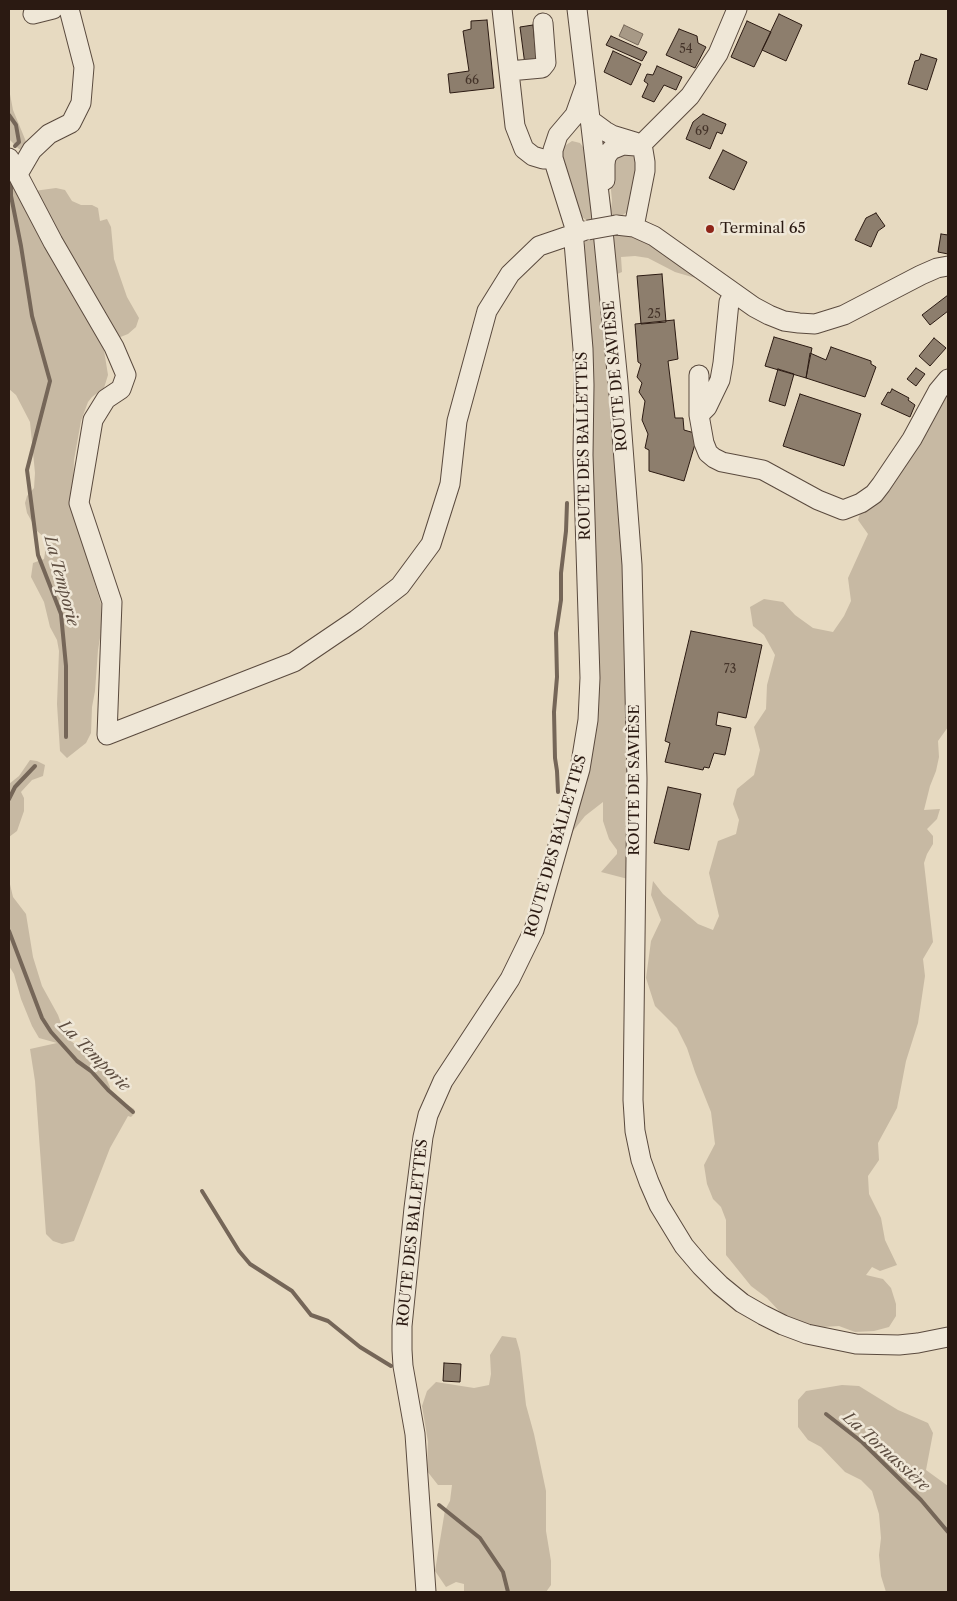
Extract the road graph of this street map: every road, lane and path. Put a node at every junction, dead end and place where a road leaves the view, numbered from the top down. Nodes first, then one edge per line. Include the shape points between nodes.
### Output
1 (54, 9) edge
2 (69, 9) edge
3 (502, 9) edge
4 (577, 9) edge
5 (737, 9) edge
6 (33, 14) dead end
7 (543, 23) dead end
8 (509, 71) junction
9 (586, 84) junction
10 (590, 120) junction
11 (640, 146) junction
12 (593, 147) junction
13 (9, 158) edge
14 (553, 158) junction
15 (18, 174) junction
16 (600, 211) junction
17 (625, 226) junction
18 (581, 231) junction
19 (948, 266) edge
20 (734, 293) junction
21 (699, 375) dead end
22 (948, 379) edge
23 (699, 415) junction
24 (948, 1337) edge
25 (426, 1592) edge

1 - 6 street
2 - 15 street via 84,67 81,103 71,123 49,134 32,150
3 - 8 street
4 - 9 street, ROUTE DE SAVIÈSE
5 - 11 street via 718,54 690,96
7 - 8 street via 546,63 542,68
8 - 14 street via 515,126 524,149 533,156
9 - 10 street, ROUTE DE SAVIÈSE
9 - 14 street via 574,115 554,142
10 - 11 street via 612,135
10 - 12 street, ROUTE DE SAVIÈSE
11 - 16 street via 618,146 606,157 606,186
11 - 17 street via 645,162 641,193
12 - 14 street via 578,137 567,138
12 - 16 street, ROUTE DE SAVIÈSE
13 - 15 street
14 - 18 street, ROUTE DES BALLETTES via 574,225
15 - 18 street via 114,347 126,375 121,388 106,399 93,420 79,503 112,602 107,735 294,662 400,586 431,544 450,484 457,422 486,312 510,274 539,246
16 - 24 street, ROUTE DE SAVIÈSE via 618,382 632,565 637,779 633,1100 641,1160 659,1205 684,1246 720,1285 763,1315 807,1334 856,1344 899,1345
17 - 18 street, bridge
17 - 20 street via 659,240
18 - 25 street, ROUTE DES BALLETTES via 583,455 590,678 588,720 580,769 534,930 510,979 443,1081 423,1137 402,1350 415,1434
19 - 20 street via 921,275 844,315 815,324 784,321
20 - 23 street via 729,302 720,380 707,407
21 - 23 street
22 - 23 street via 874,494 843,510 763,470 714,458 704,443

